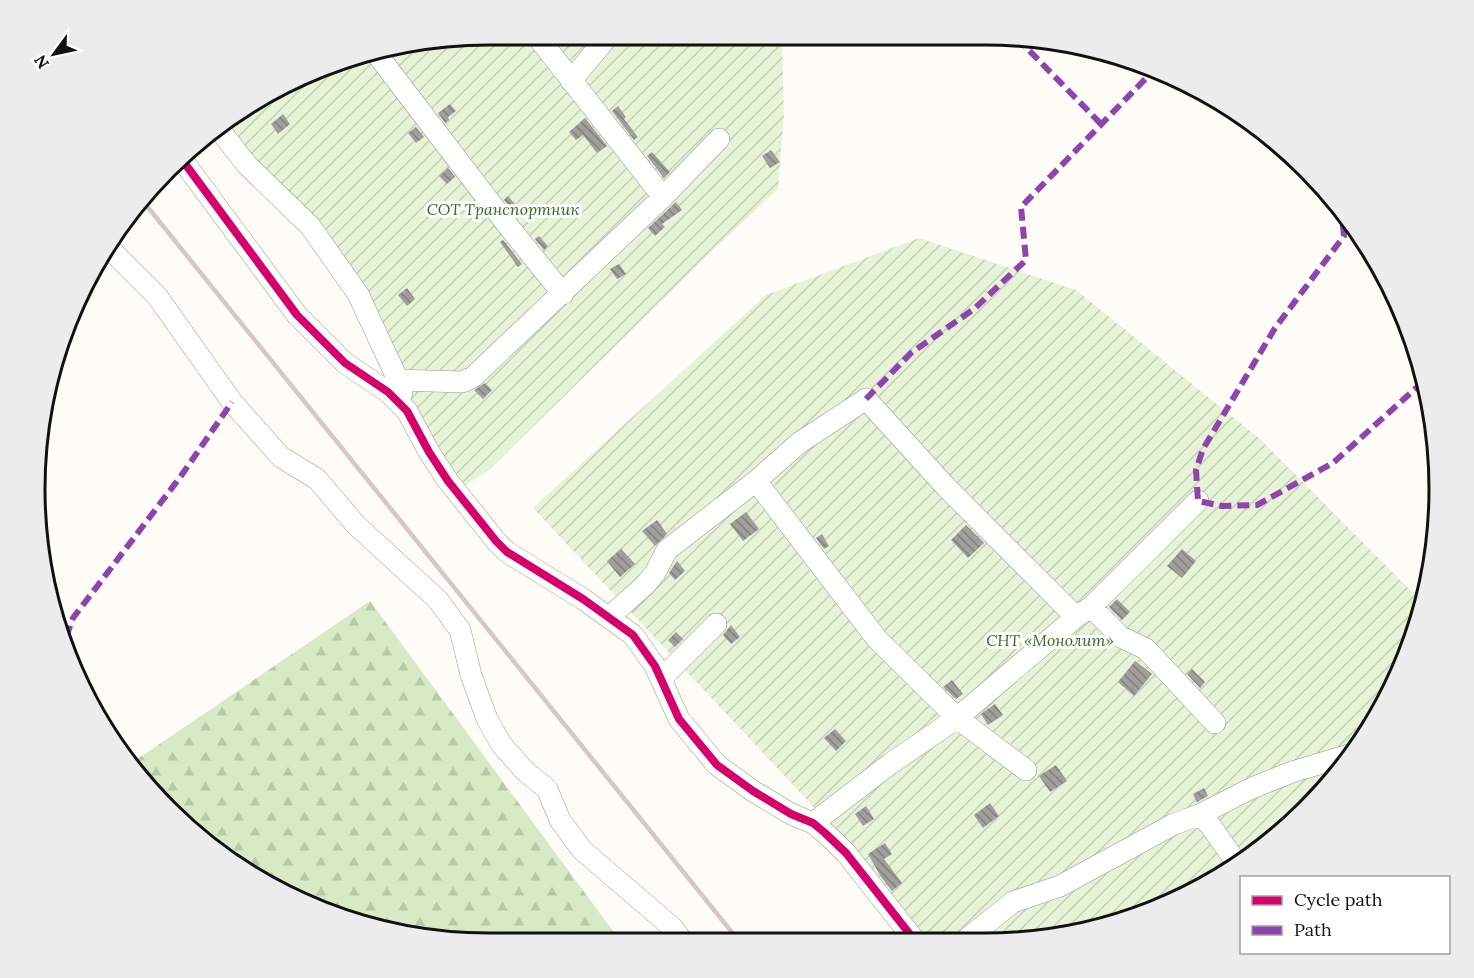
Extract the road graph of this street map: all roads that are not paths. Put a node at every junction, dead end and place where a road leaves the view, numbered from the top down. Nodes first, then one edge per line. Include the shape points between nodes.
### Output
1 (544, 45) edge
2 (601, 45) edge
3 (380, 59) edge
4 (571, 81) junction
5 (223, 134) edge
6 (719, 139) dead end
7 (186, 165) edge
8 (663, 197) junction
9 (113, 252) edge
10 (563, 294) junction
11 (398, 380) junction
12 (407, 411) junction
13 (756, 481) junction
14 (1198, 501) dead end
15 (1084, 612) junction
16 (609, 617) junction
17 (716, 624) dead end
18 (661, 679) junction
19 (957, 718) junction
20 (1215, 723) dead end
21 (1337, 758) edge
22 (1026, 770) dead end
23 (1199, 815) junction
24 (813, 823) junction
25 (1233, 857) edge
26 (676, 933) edge
27 (909, 933) edge
28 (974, 933) edge

1 - 4 street
2 - 4 street
3 - 10 street
4 - 8 street
5 - 11 street via 247,165 310,226 358,294
6 - 8 street
7 - 12 street via 297,315 345,363 388,392
8 - 10 street
9 - 26 street via 157,296 232,402 281,457 317,479 356,525 438,600 460,630 471,675 501,744 547,789 560,820 582,850
10 - 11 street via 473,377 462,381
11 - 12 street
12 - 16 street via 448,481 507,552
13 - 15 street via 799,442 866,399 947,488
13 - 16 street via 667,550 645,585
13 - 19 street via 877,639
14 - 15 street
15 - 19 street
15 - 20 street via 1146,649
16 - 18 street via 633,635
17 - 18 street
18 - 24 street via 679,719 717,765 791,814
19 - 22 street
19 - 24 street
21 - 23 street via 1292,772
23 - 25 street
23 - 28 street via 1174,824 1060,886 1013,902
24 - 27 street via 846,853

